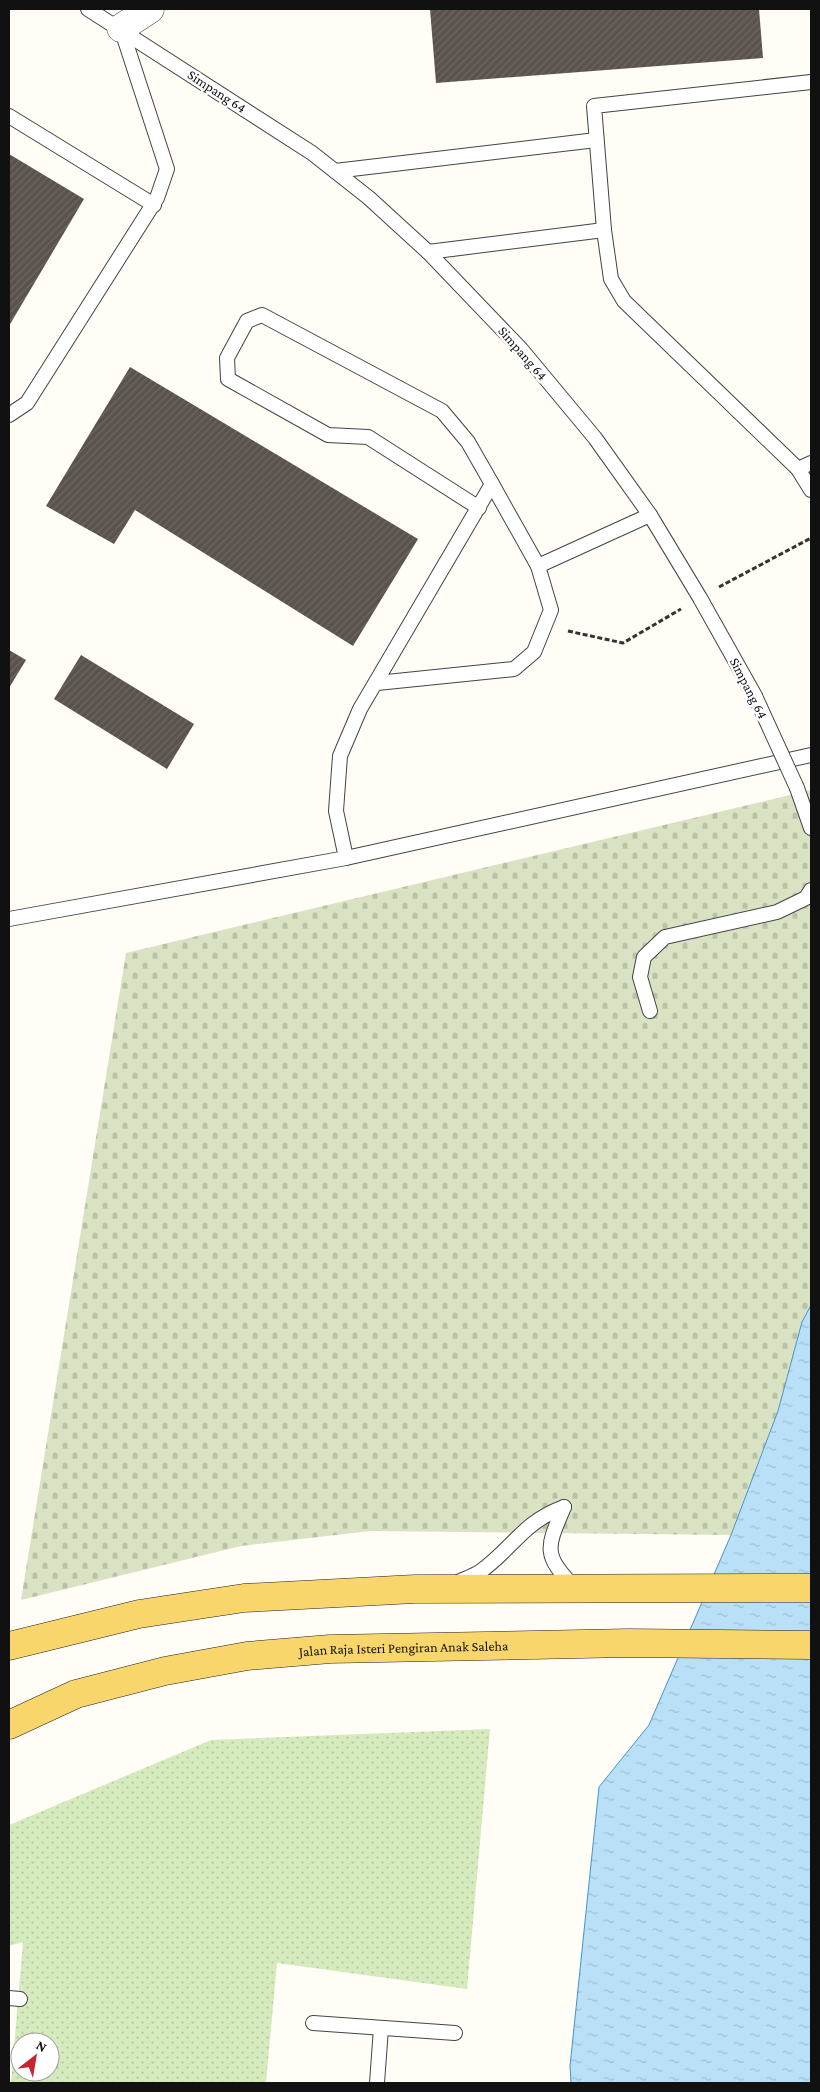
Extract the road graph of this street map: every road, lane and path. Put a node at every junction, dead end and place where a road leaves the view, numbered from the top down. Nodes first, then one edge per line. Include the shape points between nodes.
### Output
1 (88, 9) edge
2 (150, 9) edge
3 (121, 28) junction
4 (811, 82) edge
5 (9, 116) edge
6 (596, 140) junction
7 (335, 171) junction
8 (154, 204) junction
9 (604, 230) junction
10 (428, 252) junction
11 (9, 415) edge
12 (811, 463) edge
13 (798, 469) junction
14 (492, 484) junction
15 (811, 490) edge
16 (479, 508) junction
17 (650, 515) junction
18 (811, 538) edge
19 (538, 566) junction
20 (700, 598) junction
21 (544, 626) junction
22 (377, 683) junction
23 (811, 755) edge
24 (811, 828) edge
25 (346, 858) junction
26 (811, 890) edge
27 (9, 919) edge
28 (650, 1011) dead end
29 (574, 1588) junction
30 (811, 1588) edge
31 (444, 1589) junction
32 (811, 1645) edge
33 (9, 1646) edge
34 (9, 1725) edge
35 (313, 2023) dead end
36 (382, 2028) junction
37 (456, 2033) dead end
38 (377, 2083) edge

1 - 3 lane, Simpang 64
2 - 3 street
3 - 7 lane, Simpang 64
3 - 8 lane via 167,169
4 - 6 lane via 594,106
5 - 8 lane
6 - 7 lane
6 - 9 lane
7 - 10 lane, Simpang 64 via 370,198
8 - 11 lane via 27,403
9 - 10 lane
9 - 13 lane via 611,279 624,301
10 - 17 lane, Simpang 64 via 521,349 595,438
12 - 13 lane
13 - 15 lane
14 - 16 lane
14 - 16 lane via 468,442 442,412 262,315 247,321 227,358 228,379 328,435 368,437
14 - 19 lane
16 - 22 lane
17 - 19 lane
17 - 20 lane, Simpang 64
18 - 20 path
19 - 21 lane via 551,610
20 - 21 path via 623,643
20 - 24 lane, Simpang 64, bridge via 755,696 797,788
21 - 22 lane via 534,652 514,669
22 - 25 lane via 360,709 340,756 336,811
23 - 25 lane
25 - 27 lane
26 - 28 lane via 806,898 777,912 666,938 644,957 640,977
29 - 30 main road
29 - 31 main road
29 - 31 lane via 551,1557 551,1539 564,1507 529,1525 480,1572
31 - 33 main road via 244,1598 139,1614
32 - 34 main road, Jalan Raja Isteri Pengiran Anak Saleha via 629,1643 330,1649 247,1656 165,1671 76,1694
35 - 36 lane
36 - 37 lane
36 - 38 lane

